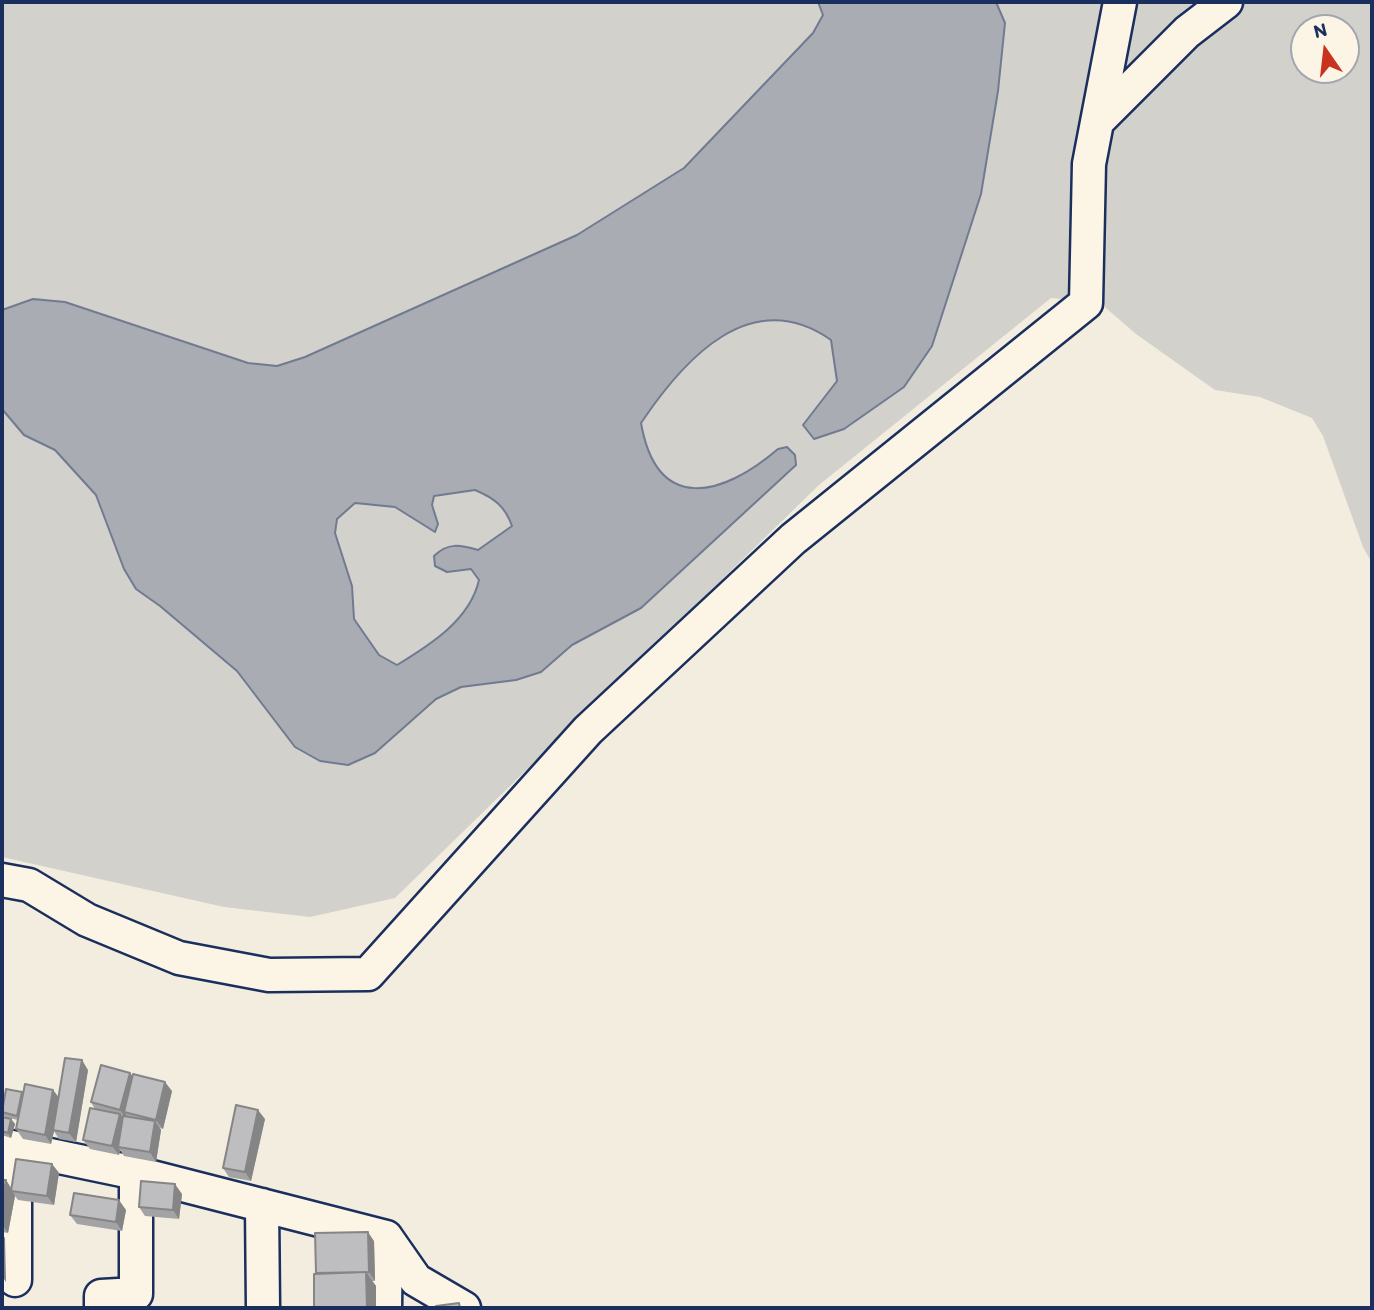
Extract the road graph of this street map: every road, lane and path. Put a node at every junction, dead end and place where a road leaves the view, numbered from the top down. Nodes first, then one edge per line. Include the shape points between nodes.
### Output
1 (1120, 2) edge
2 (1226, 2) edge
3 (1097, 122) junction
4 (2, 880) edge
5 (8, 1146) edge
6 (136, 1173) junction
7 (262, 1205) junction
8 (9, 1235) edge
9 (386, 1237) junction
10 (15, 1280) dead end
11 (101, 1308) edge
12 (262, 1308) edge
13 (385, 1308) edge
14 (464, 1308) edge

1 - 3 street
2 - 3 street via 1187,32
3 - 4 street via 1089,164 1086,303 793,539 609,711 368,974 269,975 179,958 87,920 29,885
5 - 6 street
5 - 8 street
6 - 7 street
6 - 11 street via 136,1294 101,1296
7 - 9 street
7 - 12 street
8 - 10 street
9 - 13 street
9 - 14 street via 416,1280

